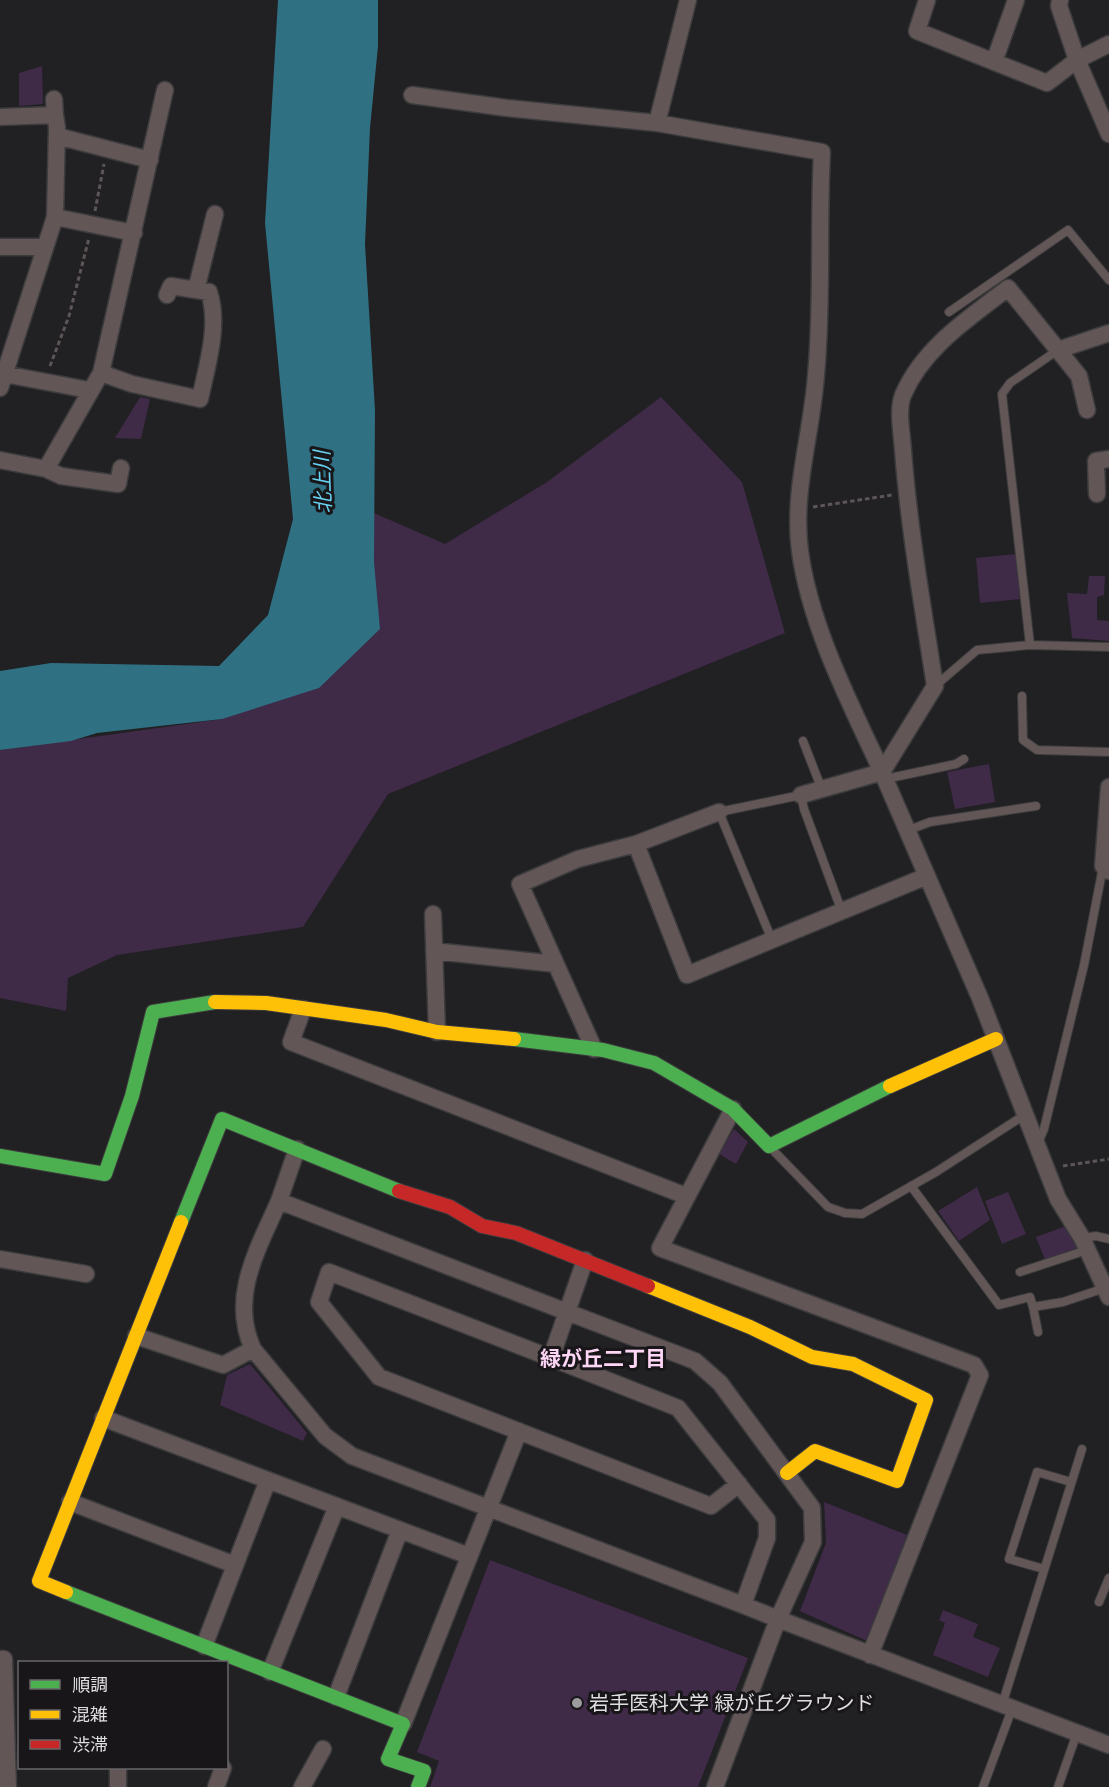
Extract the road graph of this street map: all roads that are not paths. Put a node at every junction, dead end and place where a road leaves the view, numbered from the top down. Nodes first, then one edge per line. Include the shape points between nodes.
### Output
1 (688, 0) edge
2 (927, 0) edge
3 (1016, 0) edge
4 (1060, 0) edge
5 (1109, 44) edge
6 (1077, 60) junction
7 (994, 62) junction
8 (165, 90) dead end
9 (412, 95) dead end
10 (0, 117) edge
11 (657, 123) junction
12 (1109, 134) edge
13 (57, 136) junction
14 (150, 160) junction
15 (215, 214) dead end
16 (55, 217) junction
17 (134, 233) junction
18 (0, 247) edge
19 (45, 247) junction
20 (1109, 280) edge
21 (196, 290) junction
22 (168, 295) dead end
23 (949, 312) dead end
24 (1109, 333) edge
25 (1058, 350) junction
26 (101, 373) junction
27 (2, 381) edge
28 (88, 390) junction
29 (1087, 410) dead end
30 (1109, 459) edge
31 (0, 460) edge
32 (122, 468) dead end
33 (46, 469) junction
34 (1097, 494) dead end
35 (1030, 645) junction
36 (1109, 647) edge
37 (935, 686) junction
38 (1022, 696) dead end
39 (803, 741) dead end
40 (1109, 752) edge
41 (964, 759) dead end
42 (883, 776) junction
43 (825, 788) junction
44 (801, 795) junction
45 (1108, 796) edge
46 (1036, 806) dead end
47 (719, 812) junction
48 (906, 831) junction
49 (636, 844) junction
50 (1106, 869) edge
51 (927, 876) junction
52 (842, 912) junction
53 (433, 914) dead end
54 (772, 940) junction
55 (434, 951) junction
56 (555, 964) junction
57 (303, 1009) junction
58 (437, 1032) junction
59 (996, 1039) junction
60 (594, 1049) junction
61 (733, 1109) junction
62 (1026, 1114) junction
63 (769, 1146) junction
64 (1037, 1146) junction
65 (297, 1149) junction
66 (0, 1156) edge
67 (911, 1185) junction
68 (686, 1196) junction
69 (279, 1201) junction
70 (1109, 1239) edge
71 (1084, 1244) junction
72 (0, 1259) edge
73 (585, 1260) junction
74 (1020, 1272) dead end
75 (86, 1274) dead end
76 (1107, 1292) edge
77 (1033, 1307) junction
78 (567, 1312) junction
79 (1038, 1332) dead end
80 (136, 1336) junction
81 (253, 1349) junction
82 (552, 1358) junction
83 (103, 1418) junction
84 (519, 1431) junction
85 (1082, 1449) dead end
86 (787, 1473) junction
87 (268, 1480) junction
88 (1071, 1482) junction
89 (739, 1484) junction
90 (70, 1502) junction
91 (337, 1506) junction
92 (488, 1510) junction
93 (400, 1530) junction
94 (469, 1556) junction
95 (235, 1565) junction
96 (1044, 1569) junction
97 (1109, 1578) edge
98 (1099, 1602) dead end
99 (743, 1605) junction
100 (778, 1619) junction
101 (204, 1646) junction
102 (870, 1655) junction
103 (0, 1659) edge
104 (270, 1672) junction
105 (336, 1697) junction
106 (1007, 1707) junction
107 (13, 1712) edge
108 (403, 1724) junction
109 (1077, 1733) junction
110 (1109, 1746) edge
111 (323, 1749) dead end
112 (118, 1769) edge
113 (222, 1769) edge
114 (8, 1787) edge
115 (118, 1787) edge
116 (216, 1787) edge
117 (302, 1787) edge
118 (418, 1787) edge
119 (715, 1787) edge
120 (983, 1787) edge
121 (1058, 1787) edge

1 - 11 street
2 - 7 street via 917,31
3 - 7 street
4 - 6 street
5 - 6 street
6 - 7 street via 1047,83
6 - 12 street
8 - 14 street
9 - 11 street
10 - 13 street via 54,107
11 - 42 street via 822,152 821,303 798,510 800,551 811,599 843,689
13 - 14 street
13 - 16 street
14 - 17 street
15 - 21 street
16 - 17 street
16 - 19 street
17 - 26 street
18 - 19 street
19 - 27 street
20 - 23 lane via 1068,230
21 - 22 street via 171,286
21 - 26 street via 209,292 213,304 212,342 200,399
24 - 25 street
25 - 29 street via 1079,376
25 - 35 lane via 1010,383 1002,394
25 - 37 street via 1008,288 931,352 902,397 906,493
26 - 28 street
27 - 28 street via 44,382
28 - 33 street
30 - 34 street via 1096,461
31 - 33 street
32 - 33 street via 118,484 61,476
35 - 36 lane
35 - 37 lane via 977,650
37 - 42 street
38 - 40 lane via 1023,740 1037,750
39 - 43 lane
41 - 42 lane via 956,764
42 - 43 street
42 - 48 street
43 - 44 street
44 - 47 lane
44 - 52 lane
45 - 50 street
46 - 48 lane via 930,822
47 - 49 street
47 - 54 lane
48 - 51 street
49 - 54 street via 687,975
49 - 56 street via 578,858 520,884
50 - 64 lane
51 - 52 street
51 - 59 street
52 - 54 street
53 - 55 street
55 - 56 street
55 - 58 street
56 - 60 street
57 - 58 street via 386,1020
57 - 66 street via 266,1003 210,1002 153,1012 132,1095 105,1174
57 - 68 street via 291,1042
58 - 60 street
59 - 62 street
59 - 63 street via 855,1101
60 - 61 street via 654,1063
61 - 63 street
61 - 68 street
62 - 64 street
62 - 67 lane
63 - 67 lane via 828,1207 845,1213 862,1214
64 - 71 street via 1058,1198
65 - 69 street
65 - 73 street via 395,1190 450,1207 482,1226 516,1233
65 - 80 street via 222,1119
67 - 77 lane via 999,1305 1030,1297
68 - 102 street via 660,1248 974,1365 980,1375
69 - 78 street
69 - 81 street via 248,1273 243,1302 245,1332
70 - 71 lane via 1096,1236
71 - 74 lane
71 - 76 street
72 - 75 street
73 - 78 street
73 - 86 street via 750,1327 812,1357 853,1365 926,1400 897,1481 815,1451
76 - 77 lane
77 - 79 lane
78 - 82 street
78 - 86 street via 695,1361 720,1383
80 - 81 street via 223,1365
80 - 83 street
81 - 92 street via 325,1436 352,1456
82 - 84 street via 329,1272 319,1302 379,1377
82 - 89 street via 678,1408
83 - 87 street
83 - 90 street
84 - 89 street via 711,1506
84 - 92 street
85 - 88 lane
86 - 100 street via 812,1508 813,1542
87 - 91 street
87 - 95 street
88 - 96 lane
88 - 96 lane via 1037,1472 1009,1558
89 - 99 street via 767,1520 767,1538
90 - 95 street
90 - 101 street via 39,1581
91 - 93 street
91 - 104 street
92 - 94 street
92 - 99 street
93 - 94 street
93 - 105 street
94 - 108 street
95 - 101 street
96 - 106 lane
97 - 98 lane
99 - 100 street
100 - 102 street
100 - 119 street
101 - 104 street
102 - 106 street
103 - 107 street via 4,1659
104 - 105 street
105 - 108 street
106 - 109 street
106 - 120 lane
107 - 114 street
108 - 118 street via 388,1759 424,1771
109 - 110 street
109 - 121 lane
111 - 117 street
112 - 115 street
113 - 116 street

